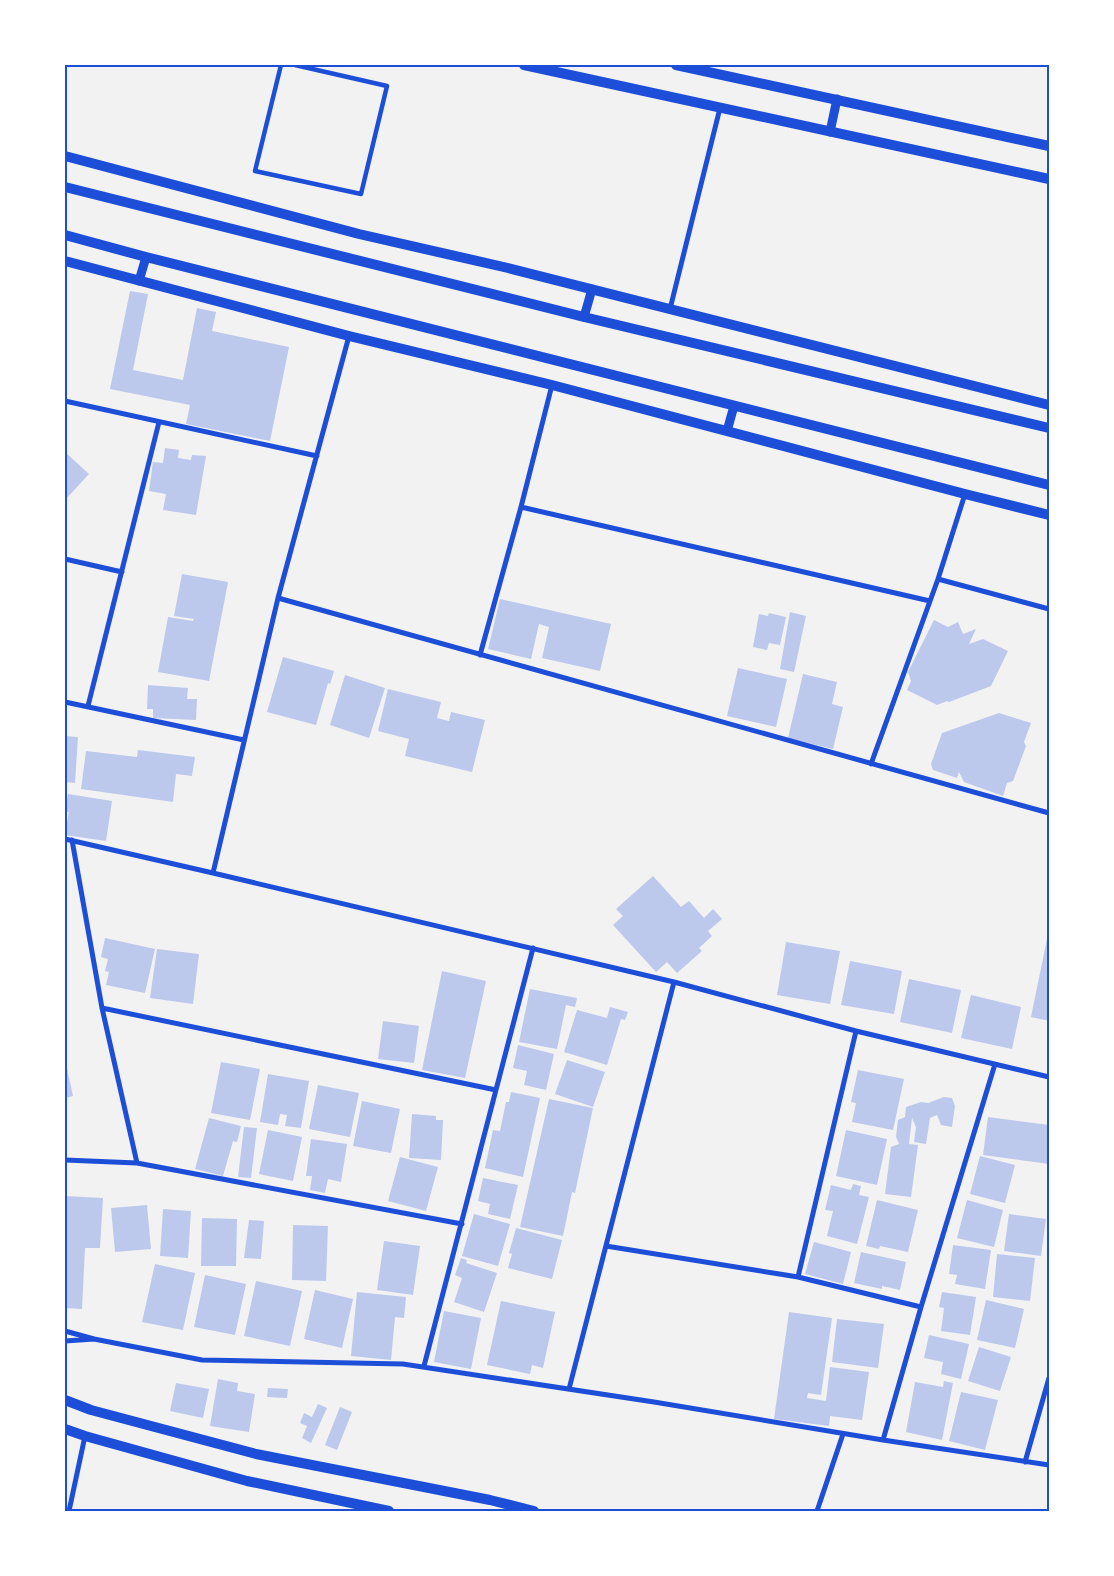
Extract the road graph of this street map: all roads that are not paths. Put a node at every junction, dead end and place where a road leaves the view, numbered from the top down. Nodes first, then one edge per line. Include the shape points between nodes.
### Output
1 (281, 65) edge
2 (295, 65) edge
3 (524, 65) edge
4 (676, 65) edge
5 (837, 99) junction
6 (720, 108) junction
7 (830, 132) junction
8 (1049, 146) edge
9 (65, 156) edge
10 (1049, 179) edge
11 (65, 187) edge
12 (65, 235) edge
13 (146, 257) junction
14 (65, 261) edge
15 (139, 281) junction
16 (592, 289) junction
17 (670, 309) junction
18 (584, 317) junction
19 (349, 336) junction
20 (552, 385) junction
21 (65, 401) edge
22 (1049, 405) edge
23 (734, 406) junction
24 (159, 422) junction
25 (1049, 428) edge
26 (727, 431) junction
27 (317, 456) junction
28 (1049, 485) edge
29 (965, 494) junction
30 (521, 506) junction
31 (1049, 515) edge
32 (65, 559) edge
33 (122, 572) junction
34 (938, 578) junction
35 (278, 598) junction
36 (930, 601) junction
37 (1049, 609) edge
38 (480, 654) junction
39 (65, 702) edge
40 (88, 706) junction
41 (244, 740) junction
42 (871, 764) junction
43 (1049, 813) edge
44 (65, 839) edge
45 (72, 840) junction
46 (213, 873) junction
47 (533, 948) junction
48 (674, 982) junction
49 (102, 1008) junction
50 (856, 1031) junction
51 (995, 1064) junction
52 (1049, 1078) edge
53 (496, 1090) junction
54 (65, 1160) edge
55 (137, 1164) junction
56 (462, 1224) junction
57 (606, 1246) junction
58 (798, 1277) junction
59 (921, 1307) junction
60 (65, 1331) edge
61 (94, 1339) junction
62 (65, 1341) edge
63 (424, 1366) junction
64 (1049, 1378) edge
65 (569, 1389) junction
66 (65, 1400) edge
67 (65, 1429) edge
68 (843, 1434) junction
69 (85, 1436) junction
70 (883, 1440) junction
71 (1025, 1462) junction
72 (1049, 1465) edge
73 (69, 1511) edge
74 (389, 1511) edge
75 (534, 1511) edge
76 (817, 1511) edge

1 - 2 street via 255,171 361,194 387,86
3 - 6 main road
4 - 5 main road
5 - 7 street
5 - 8 main road
6 - 7 main road
6 - 17 street
7 - 10 main road
9 - 16 main road via 359,234
11 - 18 main road
12 - 13 main road
13 - 15 street
13 - 23 main road
14 - 15 main road
15 - 19 main road
16 - 17 main road
16 - 18 street
17 - 22 main road
18 - 25 main road
19 - 20 main road
19 - 27 street
20 - 26 main road
20 - 30 street
21 - 24 street
23 - 26 street
23 - 28 main road
24 - 27 street
24 - 33 street
26 - 29 main road
27 - 35 street
29 - 31 main road
29 - 34 street
30 - 36 street
30 - 38 street
32 - 33 street
33 - 40 street
34 - 36 street
34 - 37 street
35 - 38 street
35 - 41 street
36 - 42 street
38 - 42 street
39 - 40 street
40 - 41 street
41 - 46 street
42 - 43 street
44 - 45 street
45 - 46 street
45 - 49 street
46 - 47 street
47 - 48 street
47 - 53 street
48 - 50 street
48 - 57 street
49 - 53 street
49 - 55 street
50 - 51 street
50 - 58 street
51 - 52 street
51 - 59 street
53 - 56 street
54 - 55 street
55 - 56 street
56 - 63 street
57 - 58 street
57 - 65 street
58 - 59 street
59 - 70 street
60 - 61 street
61 - 62 street
61 - 63 street via 202,1360
63 - 65 street
64 - 71 street
65 - 68 street
66 - 75 main road via 91,1410 256,1454
67 - 69 main road
68 - 70 street
68 - 76 street
69 - 73 street
69 - 74 main road via 247,1480
70 - 71 street
71 - 72 street

